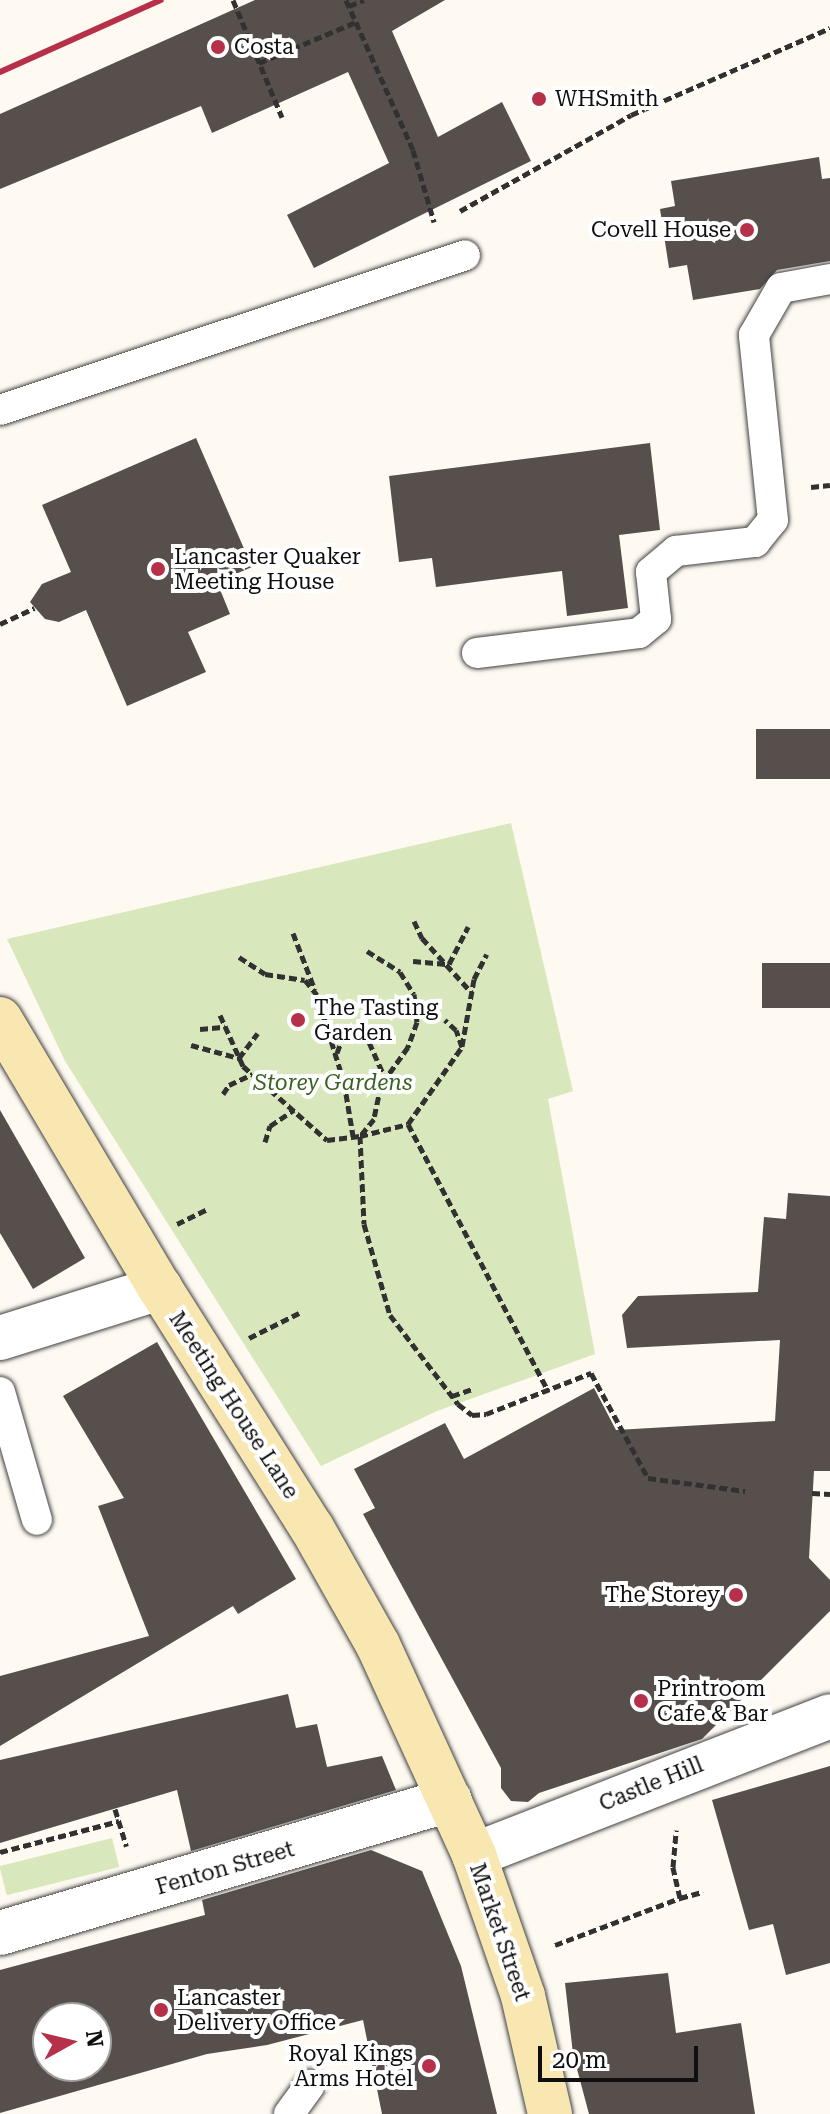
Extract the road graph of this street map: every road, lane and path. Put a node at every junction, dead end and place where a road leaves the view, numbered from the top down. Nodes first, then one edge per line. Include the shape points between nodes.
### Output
1 (233, 0) edge
2 (364, 0) edge
3 (347, 3) edge
4 (356, 22) junction
5 (830, 28) edge
6 (259, 63) junction
7 (282, 117) dead end
8 (430, 213) dead end
9 (465, 255) dead end
10 (433, 265) junction
11 (830, 279) edge
12 (0, 410) edge
13 (35, 608) dead end
14 (0, 624) edge
15 (477, 653) dead end
16 (414, 921) dead end
17 (468, 927) dead end
18 (293, 933) dead end
19 (367, 951) dead end
20 (487, 954) dead end
21 (239, 957) dead end
22 (413, 961) dead end
23 (449, 964) junction
24 (472, 994) junction
25 (317, 995) junction
26 (220, 1015) dead end
27 (0, 1019) edge
28 (445, 1020) dead end
29 (225, 1027) junction
30 (346, 1028) dead end
31 (200, 1029) dead end
32 (258, 1033) dead end
33 (369, 1042) dead end
34 (191, 1045) dead end
35 (462, 1047) junction
36 (336, 1054) junction
37 (239, 1058) junction
38 (253, 1074) junction
39 (386, 1079) junction
40 (223, 1094) dead end
41 (294, 1109) junction
42 (408, 1124) junction
43 (357, 1136) junction
44 (265, 1142) dead end
45 (208, 1209) dead end
46 (180, 1223) dead end
47 (160, 1288) junction
48 (299, 1313) dead end
49 (0, 1338) edge
50 (244, 1340) dead end
51 (472, 1389) dead end
52 (548, 1391) junction
53 (0, 1392) edge
54 (452, 1396) junction
55 (745, 1491) dead end
56 (812, 1493) dead end
57 (830, 1494) edge
58 (37, 1520) dead end
59 (830, 1716) edge
60 (450, 1800) junction
61 (115, 1809) dead end
62 (119, 1821) junction
63 (677, 1826) dead end
64 (122, 1834) dead end
65 (0, 1852) edge
66 (474, 1855) junction
67 (703, 1892) dead end
68 (680, 1898) junction
69 (0, 1933) edge
70 (513, 1966) junction
71 (310, 2085) dead end
72 (289, 2114) edge
73 (550, 2114) edge

1 - 6 path
2 - 3 path
3 - 4 path
4 - 6 path
4 - 8 path via 413,150
5 - 10 path via 631,115 435,224
6 - 7 path
9 - 10 lane
10 - 12 lane
11 - 15 lane via 781,288 754,335 773,520 755,542 676,551 651,572 656,619 639,633
13 - 14 path
16 - 23 path via 422,938
17 - 23 path
18 - 25 path
19 - 39 path via 400,972 414,994 417,1022
20 - 24 path
21 - 25 path via 265,974 305,980
22 - 23 path
23 - 24 path
24 - 35 path
25 - 36 path
26 - 29 path
27 - 47 street, Meeting House Lane
28 - 35 path
29 - 31 path
29 - 37 path
30 - 36 path
32 - 37 path
33 - 39 path
34 - 37 path
35 - 42 path
36 - 43 path
37 - 38 path
38 - 40 path via 229,1085
38 - 41 path
39 - 43 path via 374,1119
41 - 43 path via 327,1140
41 - 44 path via 270,1126
42 - 43 path
42 - 52 path
43 - 54 path via 364,1224 390,1315
45 - 46 path
47 - 49 street
47 - 60 street, Meeting House Lane via 312,1528 378,1645
48 - 50 path
51 - 54 path
52 - 54 path via 472,1415
52 - 55 path via 591,1373 648,1478
53 - 58 lane
56 - 57 path
59 - 66 street, Castle Hill
60 - 66 street, Market Street
60 - 69 street, Fenton Street
61 - 62 path
62 - 64 path
62 - 65 path
63 - 68 path via 673,1867
66 - 70 street, Market Street
67 - 68 path
68 - 70 path
70 - 73 street, Market Street
71 - 72 lane

